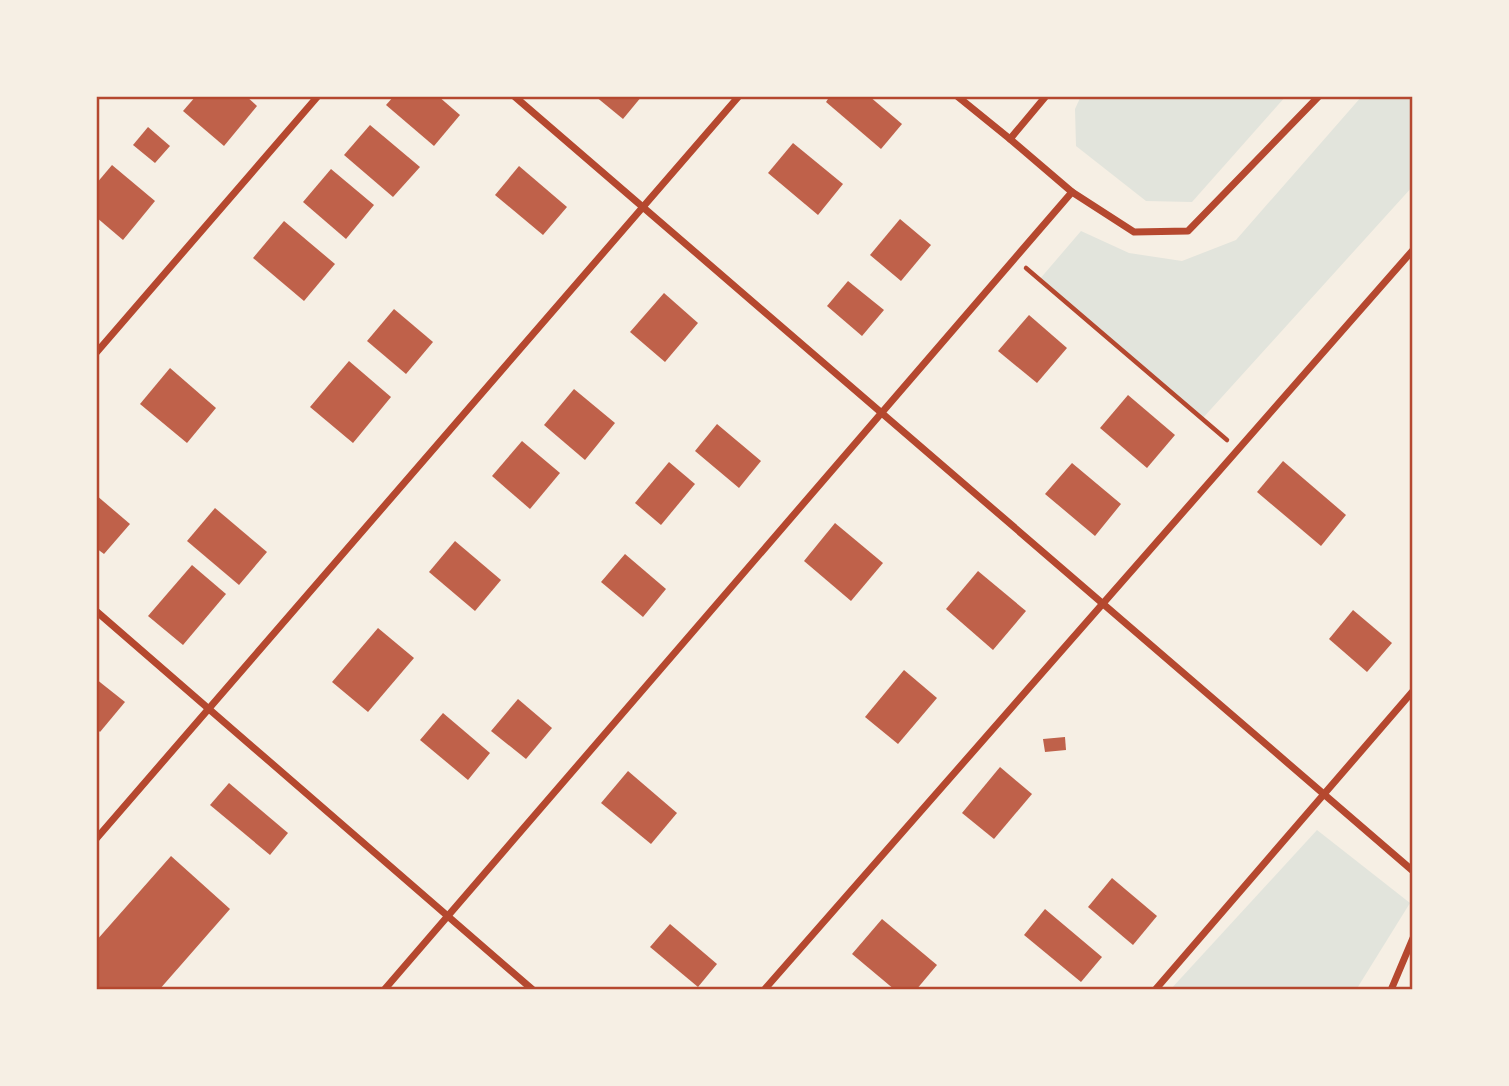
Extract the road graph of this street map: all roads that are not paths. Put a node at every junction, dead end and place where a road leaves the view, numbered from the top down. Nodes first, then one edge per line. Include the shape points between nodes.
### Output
1 (318, 96) edge
2 (514, 96) edge
3 (738, 96) edge
4 (957, 96) edge
5 (1046, 96) edge
6 (1319, 96) edge
7 (1010, 139) junction
8 (1072, 192) junction
9 (643, 207) junction
10 (1413, 250) edge
11 (96, 353) edge
12 (881, 412) junction
13 (1103, 604) junction
14 (96, 611) edge
15 (1413, 691) edge
16 (209, 709) junction
17 (1324, 794) junction
18 (96, 839) edge
19 (1413, 871) edge
20 (446, 914) junction
21 (1413, 938) edge
22 (384, 990) edge
23 (533, 990) edge
24 (764, 990) edge
25 (1155, 990) edge
26 (1391, 990) edge

1 - 11 street
2 - 9 street
3 - 9 street
4 - 7 street
5 - 7 street
6 - 8 street via 1188,231 1134,232
7 - 8 street
8 - 12 street
9 - 12 street
9 - 16 street
10 - 13 street
12 - 13 street
12 - 20 street
13 - 17 street
13 - 24 street
14 - 16 street
15 - 17 street
16 - 18 street
16 - 20 street
17 - 19 street
17 - 25 street
20 - 22 street
20 - 23 street
21 - 26 street

